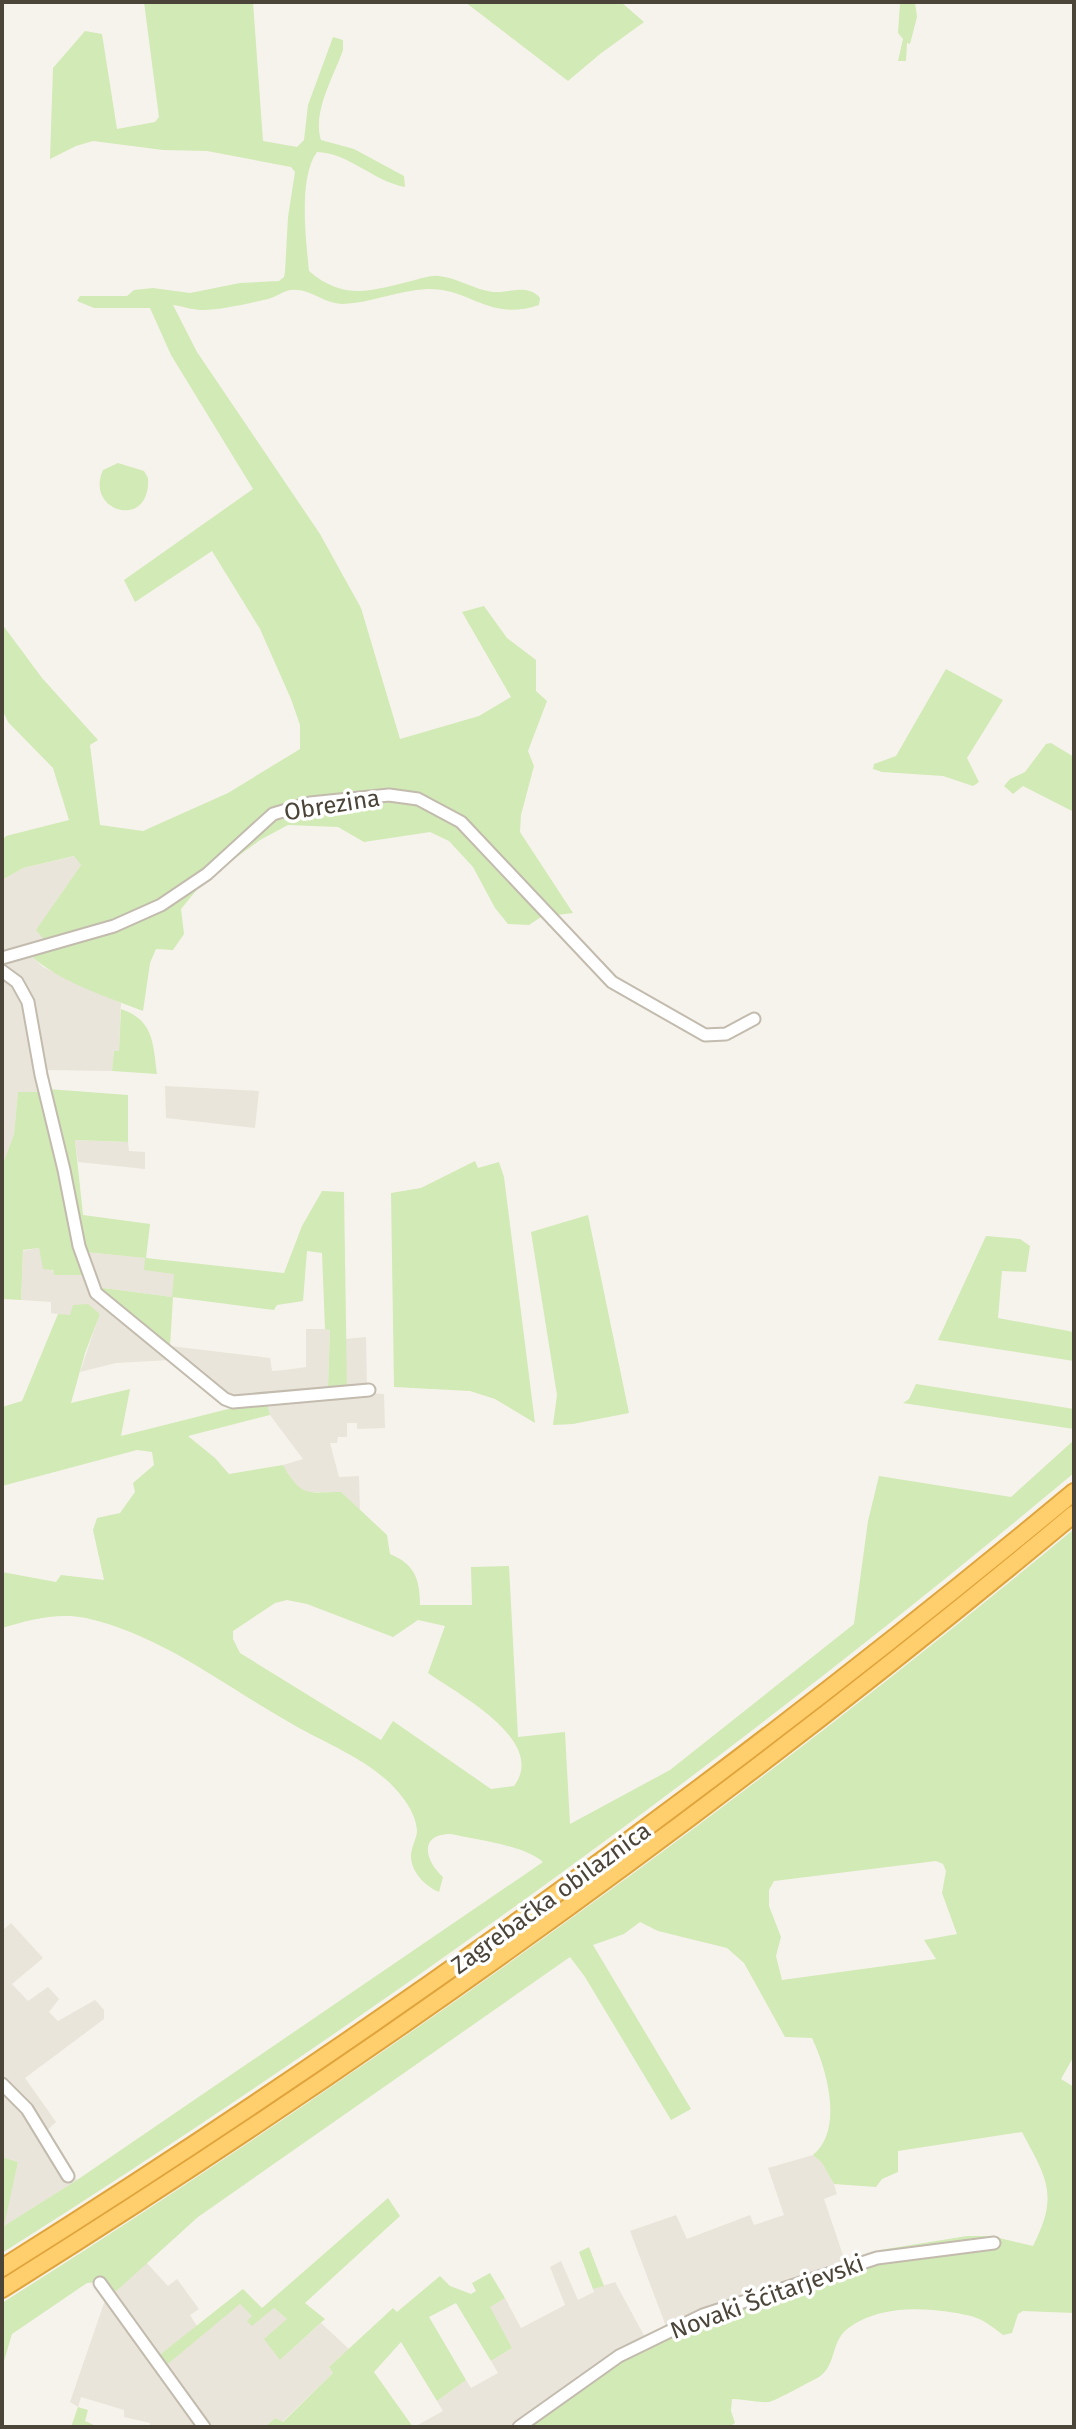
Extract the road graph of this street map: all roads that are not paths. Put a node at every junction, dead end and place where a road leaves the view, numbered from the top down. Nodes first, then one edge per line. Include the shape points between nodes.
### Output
1 (2, 958) edge
2 (2, 971) edge
3 (754, 1019) dead end
4 (369, 1390) dead end
5 (1074, 1492) edge
6 (1074, 1514) edge
7 (2, 2084) edge
8 (68, 2176) dead end
9 (994, 2243) dead end
10 (2, 2268) edge
11 (100, 2283) dead end
12 (2, 2289) edge
13 (204, 2427) edge
14 (519, 2427) edge

1 - 3 street, Obrezina via 114,926 161,905 207,874 273,814 310,803 389,795 418,799 461,822 612,982 705,1035 726,1034
2 - 4 street via 17,982 28,1002 79,1246 96,1293 233,1402
5 - 10 highway, Zagrebačka obilaznica via 828,1691 558,1894 319,2061
6 - 12 highway, Zagrebačka obilaznica via 854,1693 569,1907 317,2084
7 - 8 street via 27,2109
9 - 14 street, Novaki Šćitarjevski via 877,2258 703,2315 619,2356
11 - 13 street

